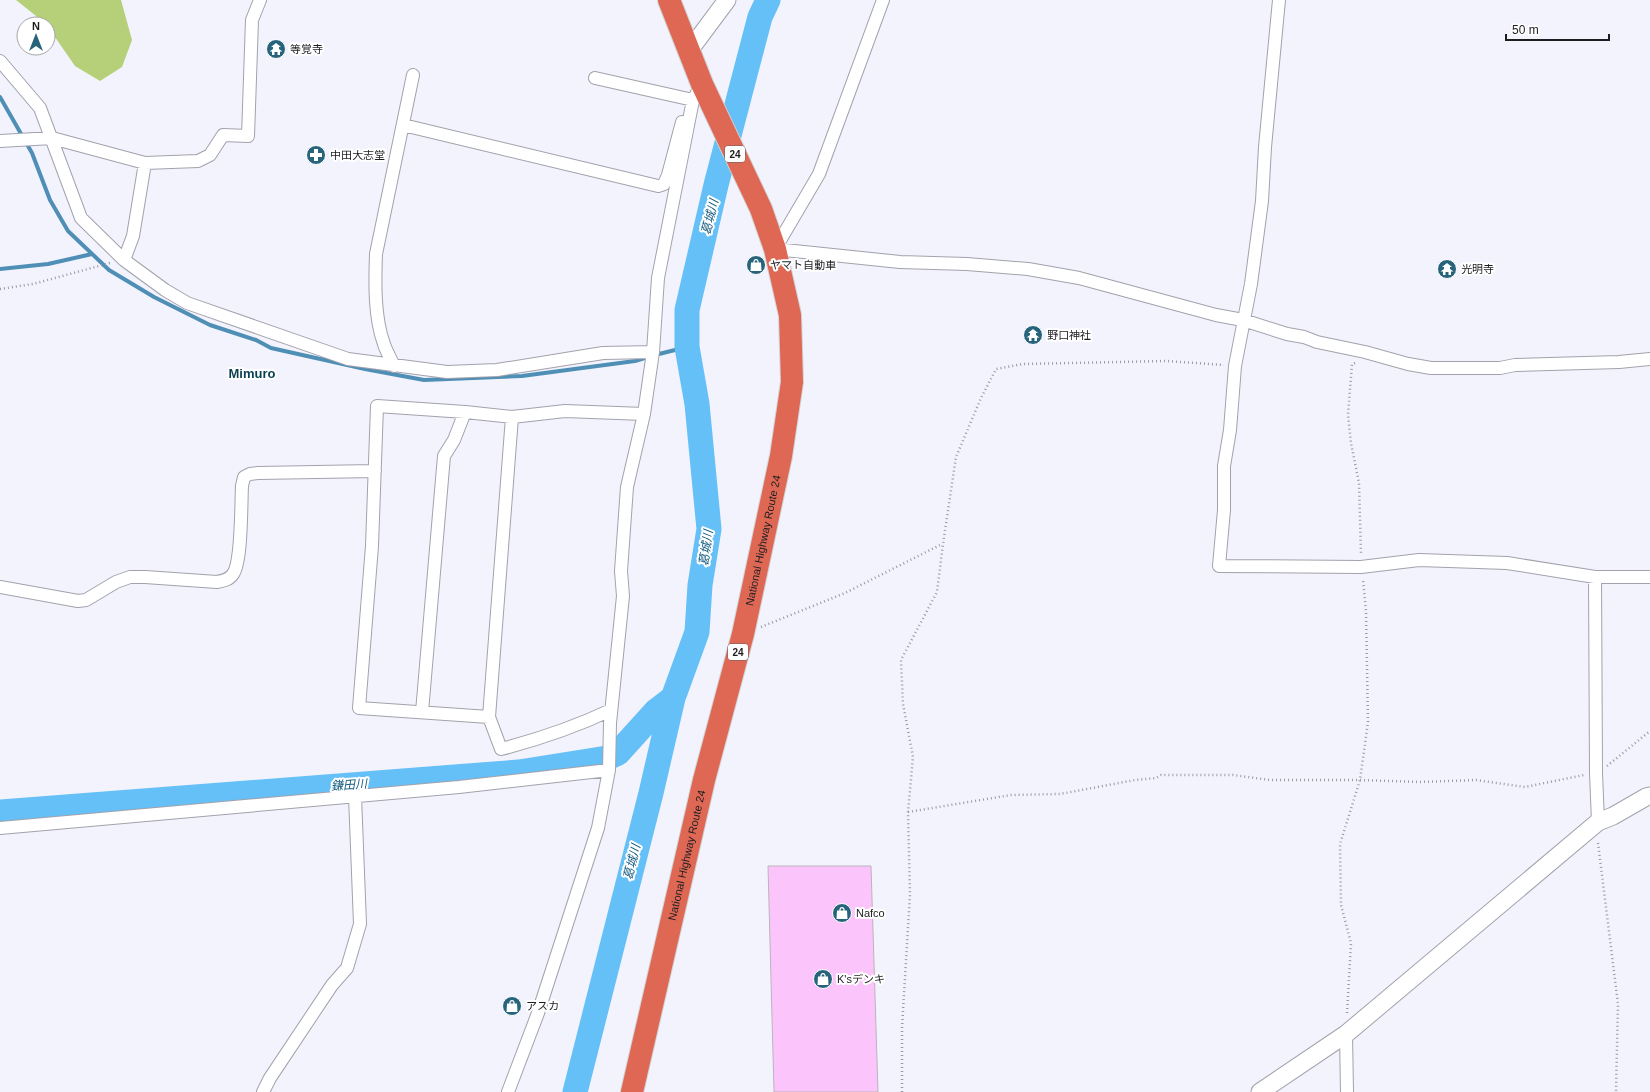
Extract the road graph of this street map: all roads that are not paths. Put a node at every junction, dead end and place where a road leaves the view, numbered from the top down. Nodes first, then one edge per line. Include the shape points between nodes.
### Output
1 (260, 0) edge
2 (669, 0) edge
3 (727, 0) edge
4 (883, 0) edge
5 (1279, 0) edge
6 (689, 51) junction
7 (0, 61) edge
8 (413, 75) dead end
9 (595, 78) dead end
10 (699, 98) junction
11 (402, 125) junction
12 (52, 138) junction
13 (0, 141) edge
14 (145, 164) junction
15 (775, 249) junction
16 (124, 260) junction
17 (1244, 320) junction
18 (653, 352) junction
19 (1650, 359) edge
20 (394, 366) junction
21 (465, 412) junction
22 (644, 414) junction
23 (512, 417) junction
24 (375, 471) junction
25 (1595, 577) junction
26 (1650, 577) edge
27 (0, 587) edge
28 (611, 710) junction
29 (422, 712) junction
30 (489, 717) junction
31 (609, 770) junction
32 (355, 796) junction
33 (1650, 796) edge
34 (1598, 822) junction
35 (0, 828) edge
36 (1346, 1034) junction
37 (263, 1092) edge
38 (508, 1092) edge
39 (632, 1092) edge
40 (1260, 1092) edge
41 (1347, 1092) edge

1 - 14 street via 252,20 248,136 223,136 210,155 198,161
2 - 6 highway, National Highway Route 24 / 24
3 - 6 street
4 - 15 street via 819,174
5 - 17 street via 1262,201
6 - 10 highway, National Highway Route 24 / 24
7 - 12 street via 40,108
8 - 11 street
9 - 10 street
10 - 11 street via 681,124 668,175 664,184 658,186
10 - 15 highway, National Highway Route 24 / 24 via 761,209
10 - 18 street via 658,278
11 - 20 street via 376,254 375,282 383,343
12 - 13 street
12 - 14 street
12 - 16 street via 81,218
14 - 16 street via 133,236
15 - 17 street via 900,262 1028,269 1080,278 1216,315
15 - 39 highway, National Highway Route 24 / 24 via 790,315 792,382 781,456 743,634 704,780
16 - 20 street via 187,303 348,358
17 - 19 street via 1317,342 1431,368 1500,368 1515,365
17 - 25 street via 1235,366 1230,430 1224,466 1224,510 1219,566 1361,566 1419,560 1507,563
18 - 20 street via 604,353 497,370 447,372
18 - 22 street
21 - 23 street
21 - 24 street via 377,406
21 - 29 street via 454,440 444,456
22 - 23 street via 565,411
22 - 28 street via 627,487 621,571 623,596
23 - 30 street
24 - 27 street via 258,473 244,477 236,568 234,574 224,581 130,577 116,582 86,600 78,601
24 - 29 street via 372,546 359,708
25 - 26 street
25 - 34 street
28 - 30 street via 576,726 501,749
28 - 31 street
29 - 30 street
31 - 32 street
31 - 38 street via 598,828 538,1012
32 - 35 street
32 - 37 street via 360,924 347,968 332,985
33 - 34 street
34 - 36 street
36 - 40 street
36 - 41 street

